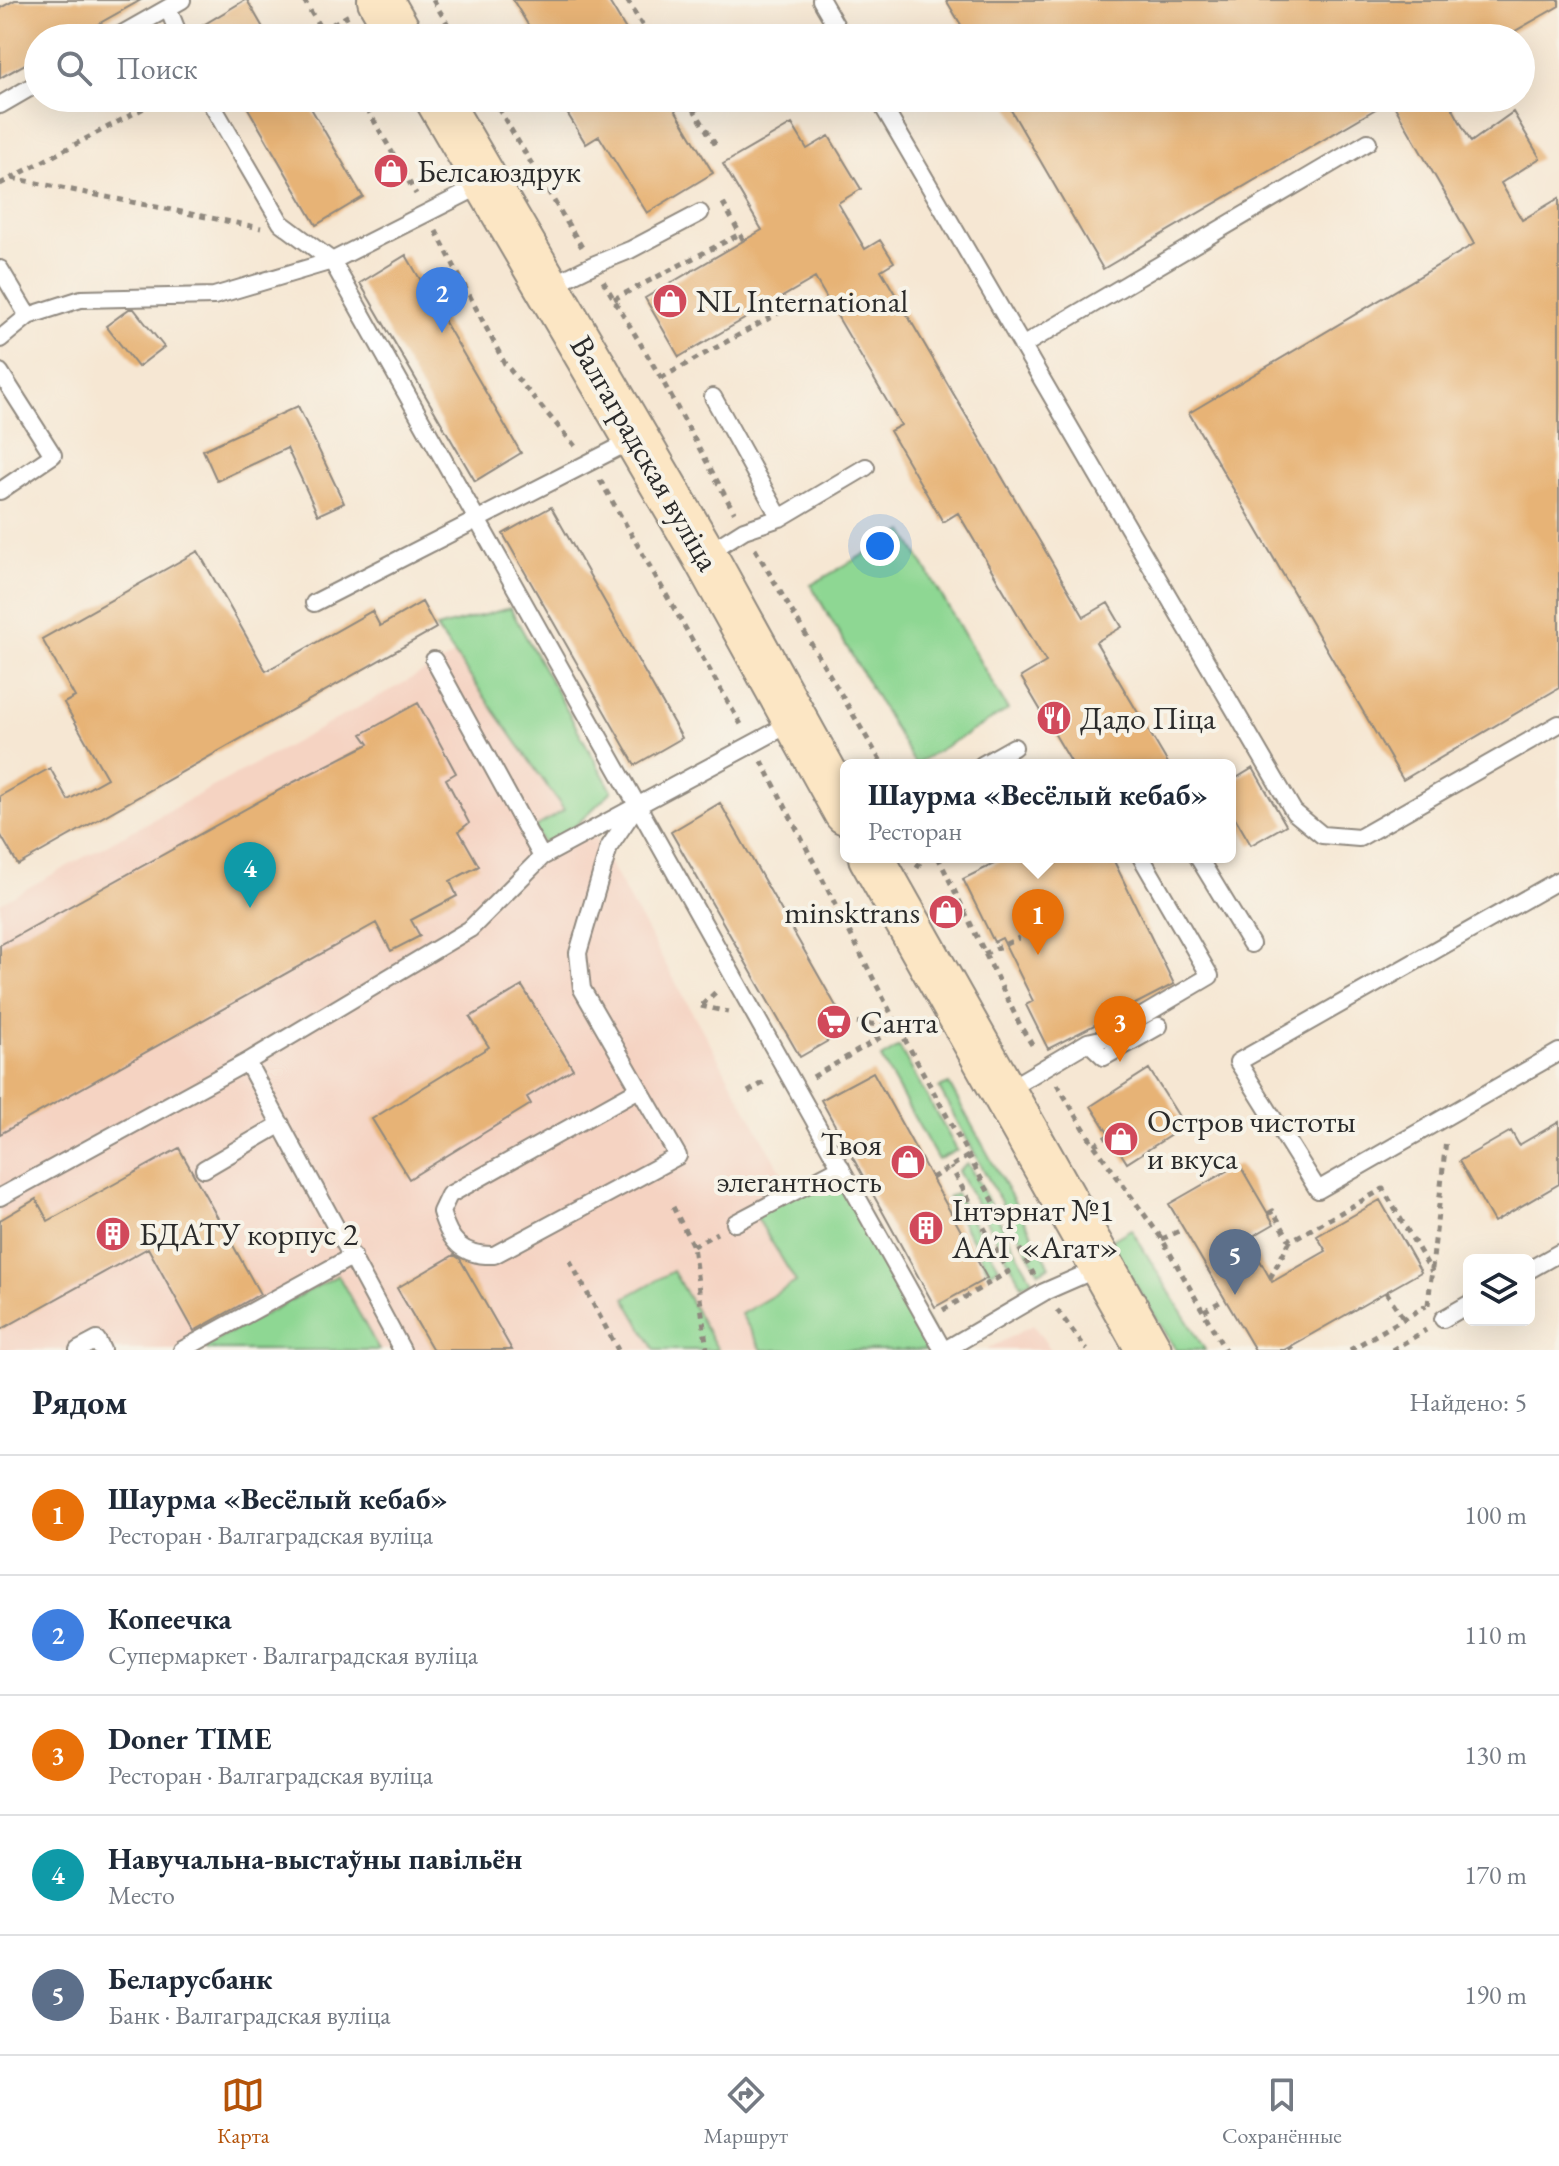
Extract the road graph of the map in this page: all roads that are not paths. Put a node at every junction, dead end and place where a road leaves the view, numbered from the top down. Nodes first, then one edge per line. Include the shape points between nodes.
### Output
1 (380, 0) edge
2 (821, 0) edge
3 (175, 4) edge
4 (140, 24) edge
5 (178, 24) edge
6 (394, 24) edge
7 (835, 24) edge
8 (24, 91) edge
9 (0, 105) edge
10 (216, 112) edge
11 (445, 112) edge
12 (886, 112) edge
13 (1368, 142) dead end
14 (487, 183) junction
15 (700, 213) dead end
16 (332, 261) junction
17 (0, 269) edge
18 (548, 287) junction
19 (28, 316) junction
20 (0, 339) edge
21 (1022, 346) junction
22 (0, 372) edge
23 (713, 397) dead end
24 (635, 439) junction
25 (866, 467) dead end
26 (0, 491) edge
27 (780, 518) junction
28 (477, 520) junction
29 (704, 555) junction
30 (314, 603) dead end
31 (434, 660) dead end
32 (795, 721) junction
33 (1559, 724) edge
34 (1014, 747) dead end
35 (993, 759) edge
36 (840, 801) edge
37 (637, 806) junction
38 (542, 857) junction
39 (874, 863) edge
40 (1144, 863) edge
41 (1202, 863) edge
42 (1559, 880) edge
43 (1251, 944) dead end
44 (1159, 1026) dead end
45 (1088, 1042) junction
46 (1559, 1052) edge
47 (247, 1062) junction
48 (639, 1089) junction
49 (1003, 1092) junction
50 (281, 1124) junction
51 (841, 1167) junction
52 (204, 1169) dead end
53 (0, 1197) edge
54 (735, 1223) dead end
55 (1559, 1253) edge
56 (353, 1256) junction
57 (1101, 1267) junction
58 (1535, 1267) edge
59 (1463, 1307) edge
60 (1443, 1319) road end
61 (78, 1350) edge
62 (102, 1350) edge
63 (182, 1350) edge
64 (402, 1350) edge
65 (944, 1350) edge
66 (1149, 1350) edge

1 - 6 main road
2 - 7 lane
3 - 4 lane
3 - 5 lane
8 - 9 lane
10 - 16 lane via 281,223
11 - 14 main road, Валгаградская вуліца
12 - 21 lane
13 - 21 lane
14 - 16 lane
14 - 18 main road, Валгаградская вуліца
15 - 18 lane
16 - 19 lane via 214,296 81,299
16 - 28 lane
17 - 19 lane
18 - 24 main road, Валгаградская вуліца
19 - 20 lane
21 - 33 lane via 1294,812 1322,835 1359,838
22 - 26 lane via 53,455
23 - 27 lane
24 - 28 lane
24 - 29 main road, Валгаградская вуліца
25 - 27 lane
27 - 29 lane via 744,530
28 - 30 lane
28 - 37 lane
29 - 32 main road, Валгаградская вуліца
31 - 38 lane
32 - 36 main road, Валгаградская вуліца
32 - 37 lane
34 - 35 lane
37 - 38 lane
37 - 48 lane via 609,847 578,953 582,989
37 - 51 lane
38 - 47 lane via 470,929
39 - 49 main road
40 - 45 lane via 1210,976 1105,1038
41 - 43 lane
42 - 46 lane via 1238,1062 1318,1190
44 - 45 lane via 1104,1057
45 - 49 lane
47 - 50 lane
47 - 53 lane
48 - 48 lane via 678,1156 494,1255 478,1255 447,1233 441,1212 449,1195
49 - 57 main road
50 - 52 lane
50 - 56 lane
51 - 54 lane
51 - 65 lane
55 - 58 lane
56 - 63 lane
56 - 64 lane
57 - 65 lane via 1044,1292
57 - 66 main road
59 - 60 lane
61 - 62 lane via 97,1340

